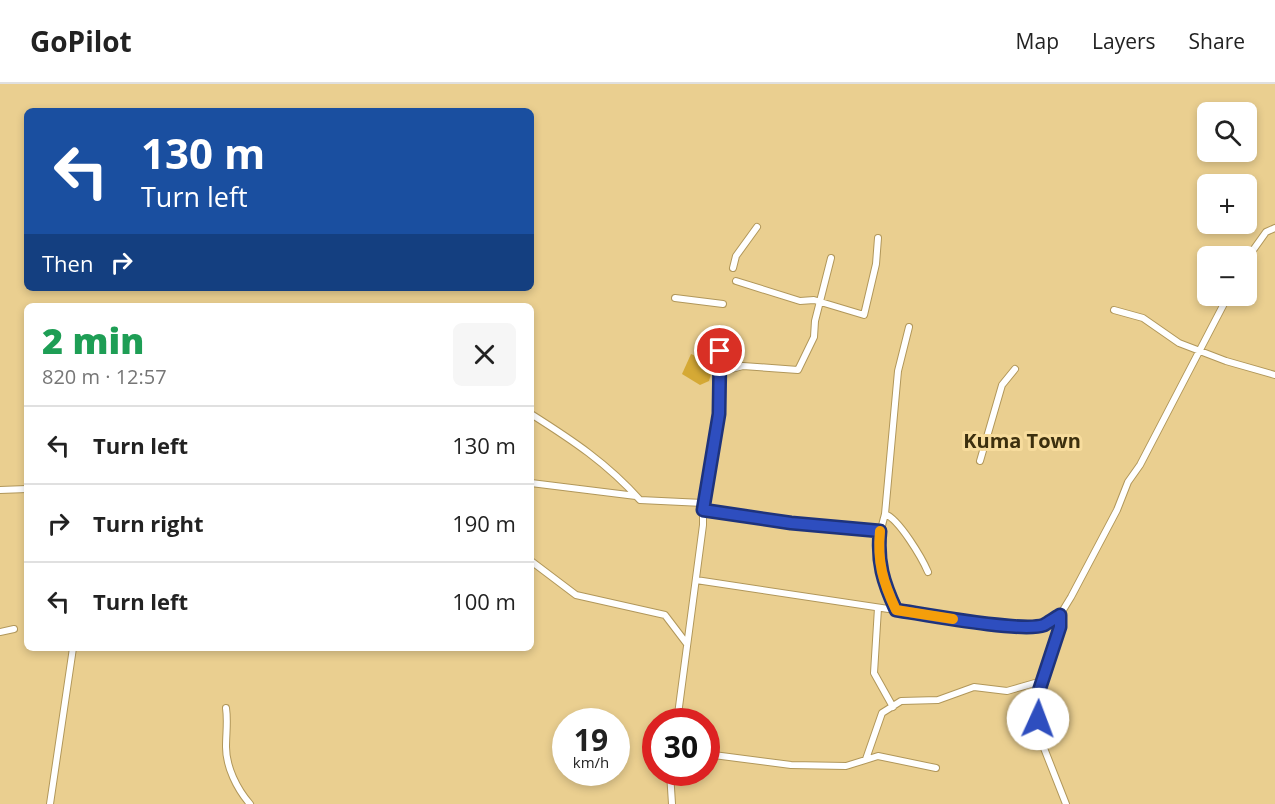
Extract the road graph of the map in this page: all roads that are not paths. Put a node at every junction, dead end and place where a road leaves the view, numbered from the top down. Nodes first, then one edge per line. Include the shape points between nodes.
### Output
1 (757, 227) dead end
2 (1275, 228) edge
3 (878, 238) dead end
4 (1256, 246) edge
5 (831, 258) dead end
6 (733, 268) dead end
7 (736, 281) dead end
8 (675, 298) dead end
9 (819, 302) junction
10 (723, 304) dead end
11 (1223, 306) edge
12 (1114, 310) dead end
13 (909, 327) dead end
14 (720, 330) dead end
15 (1199, 351) junction
16 (1015, 369) dead end
17 (720, 372) junction
18 (1275, 375) edge
19 (534, 416) edge
20 (980, 461) dead end
21 (534, 483) edge
22 (24, 489) edge
23 (0, 490) edge
24 (636, 496) junction
25 (703, 507) junction
26 (885, 514) junction
27 (880, 531) junction
28 (534, 563) edge
29 (928, 572) dead end
30 (696, 580) junction
31 (878, 608) junction
32 (896, 610) junction
33 (1060, 615) junction
34 (14, 629) dead end
35 (0, 632) edge
36 (687, 644) junction
37 (73, 651) edge
38 (1042, 681) junction
39 (893, 707) junction
40 (225, 708) dead end
41 (679, 708) edge
42 (720, 756) edge
43 (867, 759) junction
44 (936, 768) dead end
45 (671, 786) edge
46 (50, 804) edge
47 (250, 804) edge
48 (672, 804) edge
49 (1066, 804) edge

1 - 6 street via 736,256
2 - 4 street via 1266,232
3 - 9 street via 864,315
5 - 9 street
7 - 9 street via 800,301
8 - 10 street
9 - 17 street via 814,337 798,370 743,366
11 - 15 street
12 - 15 street via 1143,318 1179,343
13 - 26 street via 898,372
14 - 17 street
15 - 18 street
15 - 33 street
16 - 20 street via 1002,385
17 - 25 street via 719,414
19 - 24 street via 585,448 618,474
21 - 24 street
22 - 23 street
24 - 25 street via 640,500
25 - 27 street via 791,523
25 - 30 street
26 - 27 street
26 - 29 street
27 - 32 street via 878,556 886,590
28 - 36 street via 576,595 665,615
30 - 31 street
30 - 36 street
31 - 32 street
31 - 39 street via 874,673
32 - 33 street via 1019,626 1042,626
33 - 38 street via 1060,627
34 - 35 street
36 - 41 street
37 - 46 street
38 - 39 street via 1007,691 974,687 938,700 901,701
38 - 49 street via 1036,700 1040,738
39 - 43 street via 882,713
40 - 47 street via 230,772
42 - 43 street via 791,765 846,766
43 - 44 street via 878,756
45 - 48 street

